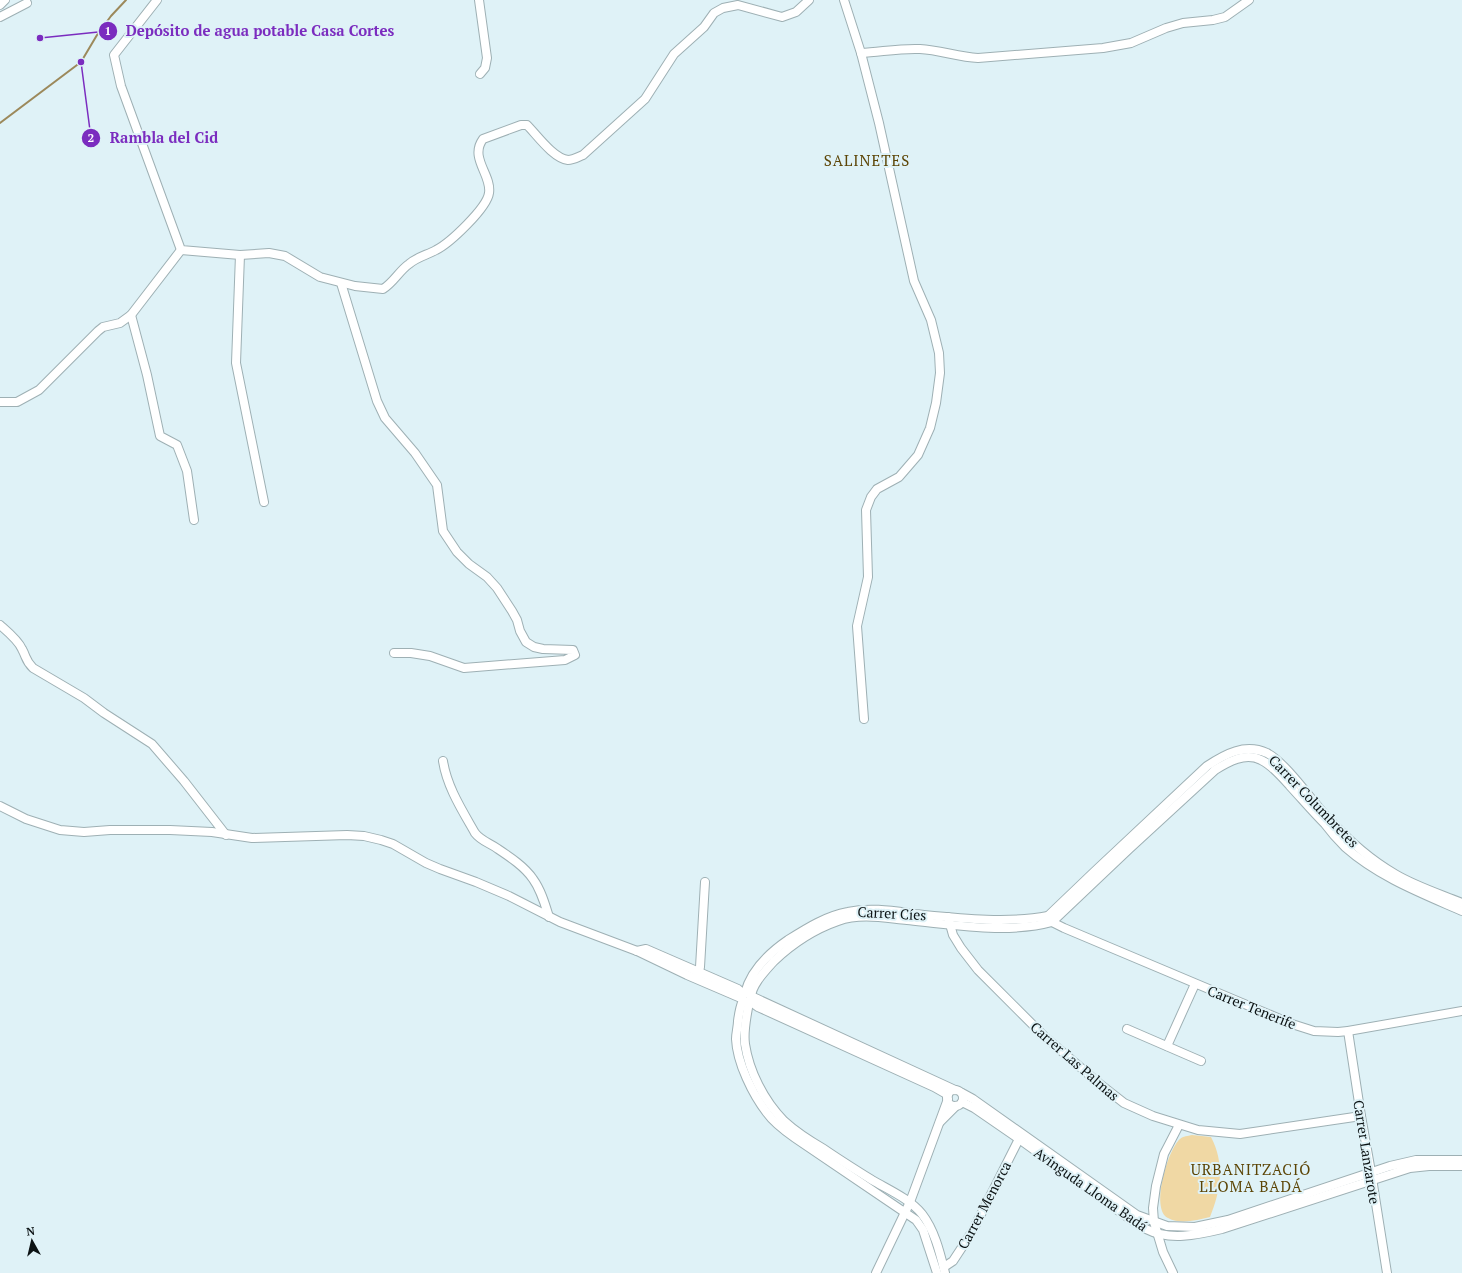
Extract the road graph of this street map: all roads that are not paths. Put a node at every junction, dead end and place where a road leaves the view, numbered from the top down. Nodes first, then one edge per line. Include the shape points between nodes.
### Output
1 (5, 0) edge
2 (17, 0) edge
3 (157, 0) edge
4 (480, 0) edge
5 (810, 0) edge
6 (844, 0) edge
7 (1249, 0) edge
8 (30, 1) edge
9 (0, 5) edge
10 (0, 17) edge
11 (861, 53) junction
12 (480, 74) dead end
13 (181, 250) junction
14 (240, 255) junction
15 (341, 283) junction
16 (131, 314) junction
17 (0, 402) edge
18 (264, 502) dead end
19 (194, 520) dead end
20 (0, 626) edge
21 (394, 653) dead end
22 (864, 719) dead end
23 (443, 761) dead end
24 (0, 806) edge
25 (226, 835) junction
26 (705, 882) dead end
27 (1462, 903) edge
28 (1462, 912) edge
29 (549, 916) junction
30 (1050, 919) junction
31 (949, 921) junction
32 (698, 975) junction
33 (1195, 984) junction
34 (747, 998) junction
35 (1462, 1011) edge
36 (1127, 1029) dead end
37 (1348, 1032) junction
38 (1167, 1046) junction
39 (1201, 1060) dead end
40 (958, 1091) junction
41 (948, 1097) junction
42 (959, 1104) junction
43 (1361, 1116) junction
44 (940, 1122) junction
45 (1179, 1125) junction
46 (1019, 1139) junction
47 (1462, 1160) edge
48 (1462, 1166) edge
49 (1371, 1172) junction
50 (1373, 1181) junction
51 (910, 1202) junction
52 (905, 1213) junction
53 (1154, 1222) junction
54 (1158, 1233) junction
55 (945, 1270) edge
56 (1169, 1271) edge
57 (876, 1273) edge
58 (937, 1273) edge
59 (1387, 1273) edge

1 - 9 street
2 - 8 street
3 - 13 street via 114,55 121,86
4 - 12 street via 487,58 486,68
5 - 15 street via 796,12 782,17 738,5 714,13 704,27 674,54 645,99 583,155 575,159 569,160 558,156 527,125 483,138 480,142 480,164 490,182 489,195 478,212 460,231 445,245 408,264 391,284 383,289
6 - 11 street
7 - 11 street via 1224,17 1183,23 1130,43 1103,48 978,58 904,48
8 - 10 street
11 - 22 street via 914,281 930,320 939,353 940,373 930,428 918,455 900,477 877,489 866,510 868,577 857,626
13 - 14 street
13 - 16 street
14 - 15 street via 269,253 284,256 320,276
14 - 18 street via 236,363
15 - 21 street via 377,401 385,418 415,453 437,485 443,531 448,540 506,599 526,642 543,649 573,650 575,655 564,660 464,668 430,656
16 - 17 street via 120,323 98,330 39,390 17,402
16 - 19 street via 148,375 160,436 177,445 187,471
20 - 25 street via 22,647 26,661 33,668 84,698 152,744
23 - 29 street via 448,783 475,833 480,840 496,847 533,878
24 - 25 street, Avinguda Lloma Badá via 26,820 60,830 170,830
25 - 29 street, Avinguda Lloma Badá via 252,838 347,835 381,840 440,870 476,882
26 - 32 street
27 - 30 street, Carrer Columbretes via 1396,875 1372,860 1326,817 1277,760 1250,748 1223,756 1208,766 1095,871
28 - 30 street, Carrer Columbretes via 1367,865 1344,846 1271,767 1260,759 1249,757 1228,762 1216,770
29 - 32 street, Avinguda Lloma Badá via 639,952 646,949
30 - 31 street, Carrer Cíes via 1039,926 1020,927 994,927
30 - 33 street, Carrer Tenerife
31 - 34 street, Carrer Cíes via 878,917 839,920 811,933 784,952 767,968
31 - 45 street, Carrer Las Palmas via 953,935 978,970 1069,1058 1124,1103
32 - 34 street, Avinguda Lloma Badá via 738,989
33 - 37 street, Carrer Tenerife via 1307,1029
33 - 38 street
34 - 40 street, Avinguda Lloma Badá
34 - 41 street, Avinguda Lloma Badá via 758,1007 920,1081
34 - 51 street, Carrer Cíes via 745,1043 751,1067 770,1104 784,1121 805,1137
34 - 52 street, Carrer Cíes via 740,1009 736,1039 745,1072 768,1114 795,1138
35 - 37 street, Carrer Tenerife
36 - 38 street
37 - 43 street, Carrer Lanzarote
38 - 39 street
40 - 41 street via 951,1091
40 - 42 street via 964,1097
40 - 53 street, Avinguda Lloma Badá via 1138,1215
41 - 42 street via 952,1105
41 - 44 street
42 - 44 street
42 - 46 street, Avinguda Lloma Badá via 974,1108
43 - 45 street, Carrer Las Palmas via 1240,1134 1198,1130
43 - 49 street, Carrer Lanzarote
44 - 51 street
45 - 53 street via 1164,1154 1156,1186
46 - 54 street, Avinguda Lloma Badá via 1130,1219
46 - 55 street, Carrer Menorca via 972,1232
47 - 49 street, Avinguda Lloma Badá via 1416,1160
48 - 50 street, Avinguda Lloma Badá via 1410,1168
49 - 50 street, Carrer Lanzarote
49 - 53 street, Avinguda Lloma Badá via 1228,1220 1195,1227 1167,1226
50 - 54 street, Avinguda Lloma Badá via 1222,1229 1196,1235
50 - 59 street, Carrer Lanzarote
51 - 52 street
51 - 55 street, Carrer Cíes via 932,1229
52 - 57 street
52 - 58 street, Carrer Cíes via 916,1220 923,1230
53 - 54 street
54 - 56 street

